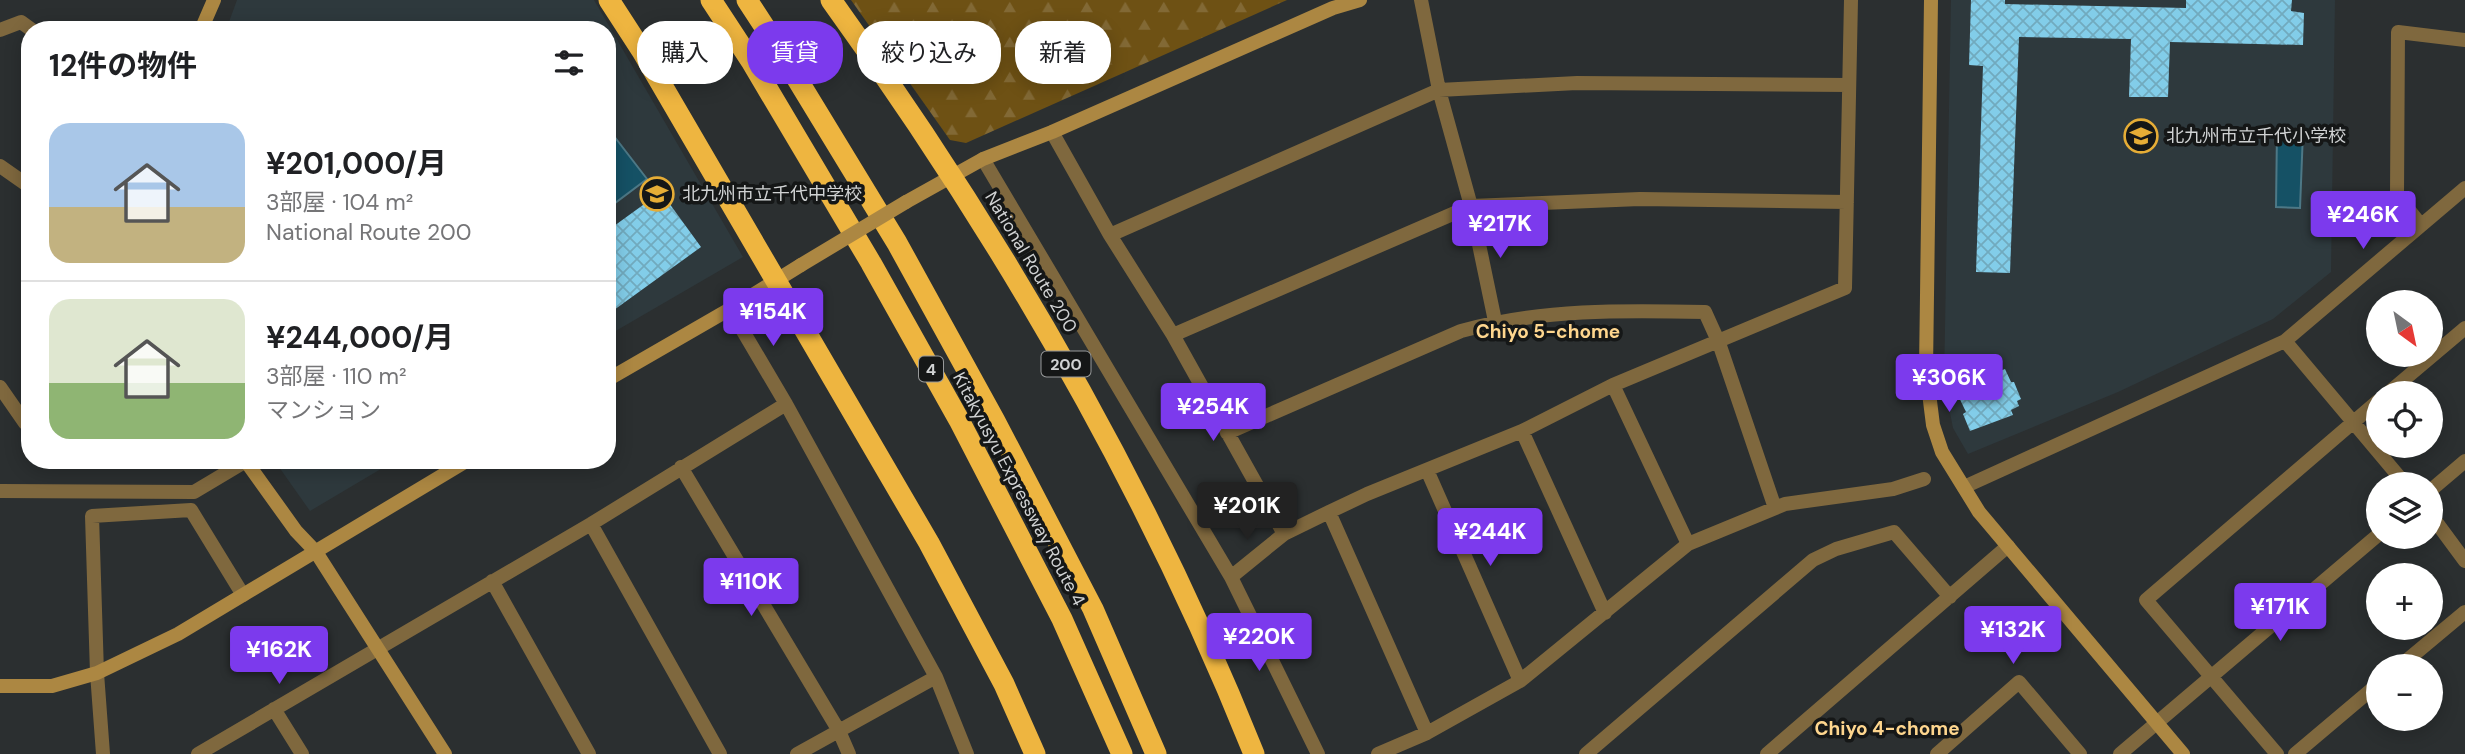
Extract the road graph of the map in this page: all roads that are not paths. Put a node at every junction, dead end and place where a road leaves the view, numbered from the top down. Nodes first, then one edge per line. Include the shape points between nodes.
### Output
1 (214, 0) edge
2 (609, 0) edge
3 (711, 0) edge
4 (747, 0) edge
5 (831, 0) edge
6 (1360, 0) edge
7 (1421, 0) edge
8 (1851, 0) edge
9 (1931, 0) edge
10 (205, 21) edge
11 (21, 22) edge
12 (0, 30) edge
13 (2465, 40) edge
14 (1849, 85) junction
15 (1439, 90) junction
16 (1052, 132) junction
17 (983, 159) junction
18 (0, 166) edge
19 (952, 176) junction
20 (21, 181) edge
21 (2465, 188) edge
22 (1847, 202) junction
23 (1471, 206) junction
24 (2421, 225) junction
25 (1110, 234) junction
26 (775, 280) junction
27 (730, 309) junction
28 (1495, 321) junction
29 (2465, 328) edge
30 (1173, 334) junction
31 (2285, 341) junction
32 (1719, 343) junction
33 (616, 375) edge
34 (2402, 381) edge
35 (1613, 385) junction
36 (0, 387) edge
37 (786, 404) junction
38 (2366, 411) edge
39 (21, 417) edge
40 (2352, 423) junction
41 (1522, 431) junction
42 (1227, 433) junction
43 (2465, 461) edge
44 (681, 467) junction
45 (233, 469) edge
46 (252, 469) edge
47 (453, 469) edge
48 (1427, 470) junction
49 (2395, 472) edge
50 (1924, 479) dead end
51 (2443, 480) edge
52 (1964, 487) junction
53 (0, 491) edge
54 (1775, 508) junction
55 (1329, 512) junction
56 (591, 524) junction
57 (2443, 531) edge
58 (1284, 534) junction
59 (1688, 544) junction
60 (2366, 545) edge
61 (2008, 546) junction
62 (316, 552) junction
63 (2465, 561) edge
64 (1231, 577) junction
65 (492, 582) junction
66 (243, 595) junction
67 (1950, 597) junction
68 (2465, 612) edge
69 (1605, 613) junction
70 (377, 648) junction
71 (2415, 654) edge
72 (97, 673) junction
73 (936, 677) junction
74 (2213, 678) junction
75 (1520, 681) junction
76 (0, 685) edge
77 (2366, 694) edge
78 (274, 709) junction
79 (2158, 724) junction
80 (839, 731) junction
81 (1427, 733) junction
82 (1592, 752) edge
83 (103, 754) edge
84 (198, 754) edge
85 (302, 754) edge
86 (445, 754) edge
87 (589, 754) edge
88 (720, 754) edge
89 (797, 754) edge
90 (849, 754) edge
91 (967, 754) edge
92 (1035, 754) edge
93 (1122, 754) edge
94 (1156, 754) edge
95 (1254, 754) edge
96 (1318, 754) edge
97 (1378, 754) edge
98 (1767, 754) edge
99 (1937, 754) edge
100 (2080, 754) edge
101 (2120, 754) edge
102 (2183, 754) edge
103 (2277, 754) edge
104 (2295, 754) edge

1 - 10 street
2 - 26 highway
3 - 93 highway, Kitakyusyu Expressway Route 4 / 4 via 758,72 960,420 1062,619
4 - 94 highway, Kitakyusyu Expressway Route 4 / 4 via 897,243 995,421 1093,609
5 - 19 highway, National Route 200 / 200
6 - 16 street
7 - 15 street
8 - 14 street
9 - 52 street via 1926,369 1933,425 1942,452
11 - 12 street
13 - 24 street via 2398,32 2397,195
14 - 15 street via 1577,83
14 - 22 street
15 - 23 street
15 - 25 street
16 - 17 street
16 - 25 street
17 - 19 street
17 - 64 street
18 - 20 street
19 - 26 street, bridge
19 - 95 highway, National Route 200 / 200 via 1065,363 1170,561
21 - 24 street
22 - 23 street via 1640,200
22 - 32 street via 1845,288
23 - 28 street
23 - 30 street
24 - 31 street
25 - 30 street
26 - 27 street
26 - 92 highway via 929,543 1004,684
27 - 33 street
27 - 37 street
28 - 32 street via 1605,309 1705,312
28 - 42 street via 1461,331
29 - 34 street
30 - 42 street
31 - 40 street
31 - 52 street
32 - 35 street
32 - 54 street
35 - 41 street
35 - 59 street
36 - 39 street
37 - 44 street
37 - 73 street
38 - 40 street
40 - 49 street
40 - 74 street via 2146,600
41 - 48 street
41 - 69 street
42 - 58 street
43 - 51 street
44 - 56 street
44 - 80 street
45 - 53 street via 194,492
46 - 62 street
47 - 62 street
48 - 55 street
48 - 75 street
50 - 54 street via 1893,489
52 - 61 street via 1979,513
54 - 59 street
55 - 58 street
55 - 81 street
56 - 65 street
56 - 88 street
57 - 63 street
58 - 64 street
59 - 69 street
60 - 74 street
61 - 67 street
61 - 79 street
62 - 66 street
62 - 70 street
64 - 96 street
65 - 70 street
65 - 87 street
66 - 72 street via 178,634
66 - 72 street via 191,510 92,516
67 - 82 street via 1894,532 1836,549 1813,560
67 - 98 street
68 - 71 street
69 - 75 street
70 - 78 street
70 - 86 street
72 - 76 street via 52,686
72 - 83 street
73 - 80 street
73 - 91 street
74 - 79 street
74 - 103 street
75 - 81 street
77 - 104 street
78 - 84 street
78 - 85 street
79 - 101 street
79 - 102 street
80 - 89 street
80 - 90 street
81 - 97 street
99 - 100 street via 2019,682

